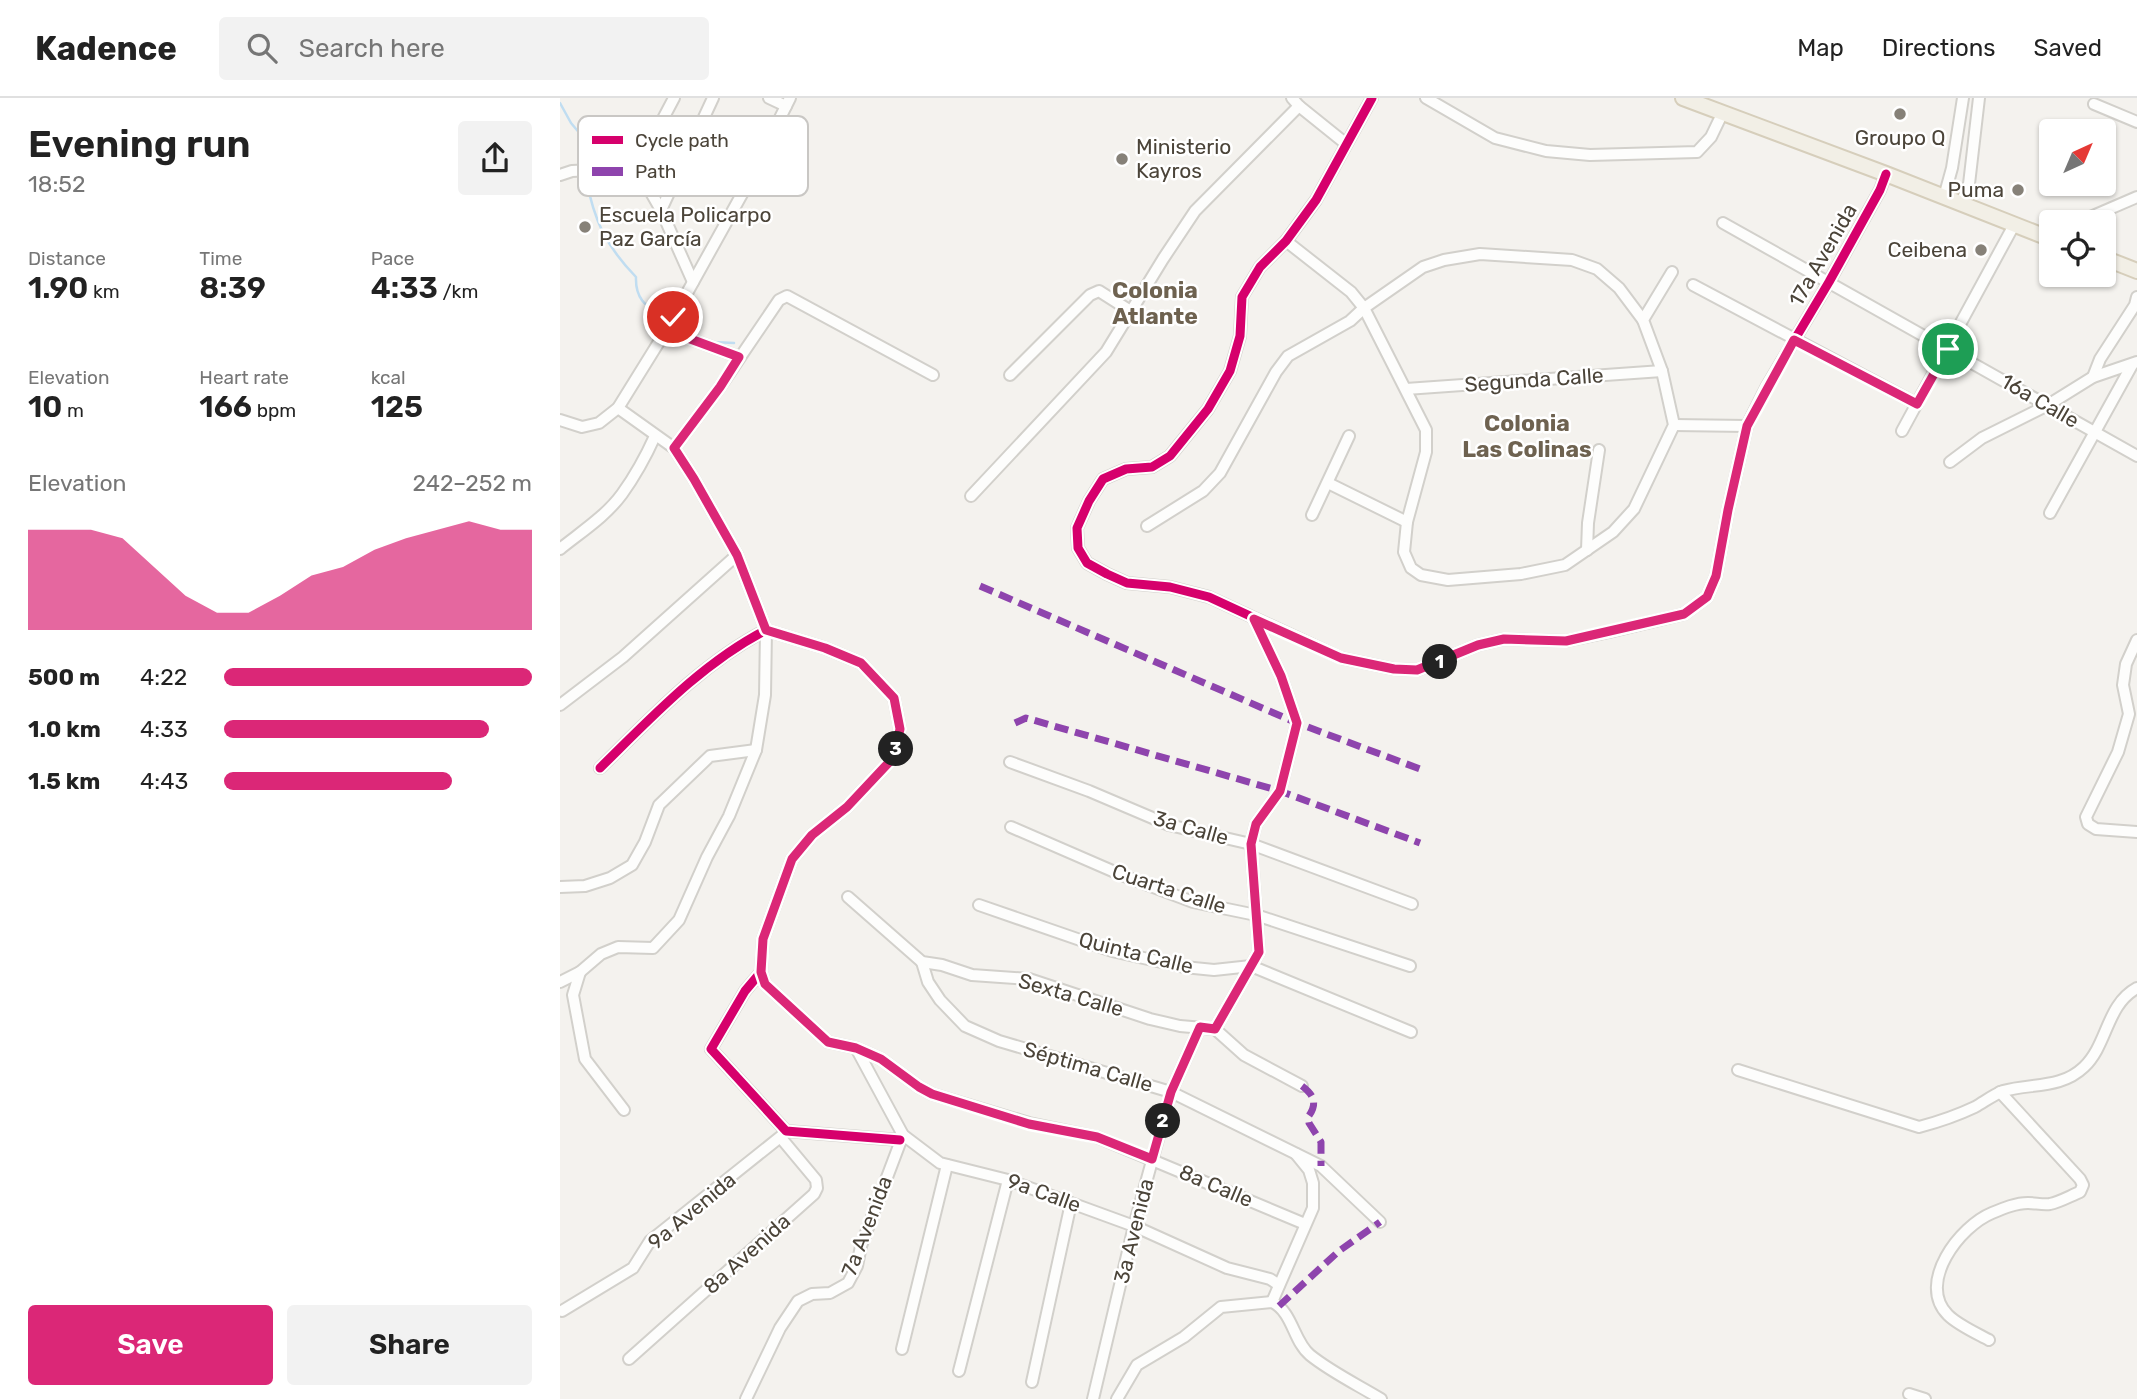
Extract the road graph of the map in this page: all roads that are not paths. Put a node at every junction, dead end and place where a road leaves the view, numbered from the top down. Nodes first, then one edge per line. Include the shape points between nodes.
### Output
1 (674, 98) edge
2 (713, 98) edge
3 (769, 98) edge
4 (1372, 98) edge
5 (1426, 98) edge
6 (1683, 98) edge
7 (1963, 98) edge
8 (1979, 98) edge
9 (788, 102) edge
10 (1296, 102) edge
11 (2094, 104) dead end
12 (1723, 112) junction
13 (664, 116) edge
14 (705, 116) edge
15 (2137, 122) edge
16 (1345, 143) junction
17 (578, 171) edge
18 (1886, 174) junction
19 (560, 175) edge
20 (653, 196) edge
21 (668, 196) edge
22 (741, 196) edge
23 (1944, 197) junction
24 (2137, 197) edge
25 (1961, 204) junction
26 (661, 210) junction
27 (2107, 210) edge
28 (1723, 223) dead end
29 (2014, 225) junction
30 (2039, 234) edge
31 (1286, 241) junction
32 (2116, 263) edge
33 (2137, 271) edge
34 (1672, 272) dead end
35 (693, 282) junction
36 (1829, 282) junction
37 (1693, 285) dead end
38 (2136, 302) edge
39 (1364, 308) junction
40 (1132, 312) junction
41 (1643, 320) junction
42 (666, 329) junction
43 (1794, 340) junction
44 (1948, 349) junction
45 (739, 357) junction
46 (2134, 364) edge
47 (1662, 371) junction
48 (933, 375) dead end
49 (1010, 375) dead end
50 (2093, 377) junction
51 (1405, 389) junction
52 (1917, 404) junction
53 (2048, 405) junction
54 (618, 408) junction
55 (560, 421) edge
56 (1674, 425) junction
57 (1747, 426) junction
58 (1902, 431) dead end
59 (2095, 432) junction
60 (655, 436) junction
61 (1349, 436) dead end
62 (674, 448) junction
63 (1599, 450) dead end
64 (2137, 456) edge
65 (1950, 462) dead end
66 (1328, 483) junction
67 (971, 496) dead end
68 (2050, 513) dead end
69 (1312, 515) dead end
70 (1407, 522) junction
71 (1147, 526) dead end
72 (560, 549) edge
73 (1587, 551) junction
74 (737, 555) junction
75 (1254, 619) junction
76 (766, 630) junction
77 (2137, 640) edge
78 (560, 705) edge
79 (2129, 714) junction
80 (2137, 724) edge
81 (756, 750) junction
82 (1010, 762) dead end
83 (600, 768) dead end
84 (1011, 828) dead end
85 (2137, 832) edge
86 (1251, 844) junction
87 (560, 887) edge
88 (848, 897) dead end
89 (1412, 904) dead end
90 (979, 905) dead end
91 (1256, 915) junction
92 (922, 962) junction
93 (1251, 966) junction
94 (1410, 966) dead end
95 (580, 972) junction
96 (761, 972) junction
97 (560, 982) edge
98 (2137, 988) edge
99 (1200, 1027) junction
100 (1215, 1029) junction
101 (1411, 1032) dead end
102 (856, 1048) junction
103 (1738, 1070) dead end
104 (1302, 1086) dead end
105 (1171, 1092) junction
106 (2000, 1092) junction
107 (624, 1110) dead end
108 (783, 1135) junction
109 (902, 1137) junction
110 (1294, 1152) junction
111 (1152, 1159) junction
112 (947, 1165) junction
113 (1008, 1180) junction
114 (1071, 1203) junction
115 (1381, 1222) dead end
116 (1305, 1224) junction
117 (1134, 1226) junction
118 (1279, 1285) junction
119 (1272, 1303) junction
120 (562, 1311) dead end
121 (1989, 1340) dead end
122 (902, 1349) dead end
123 (629, 1359) dead end
124 (960, 1371) dead end
125 (1032, 1382) dead end
126 (1909, 1394) dead end
127 (746, 1399) edge
128 (1093, 1399) edge
129 (1117, 1399) edge
130 (1381, 1399) edge
131 (1925, 1399) edge

1 - 13 street
2 - 14 street
3 - 9 street
4 - 16 street
5 - 12 street via 1494,138 1546,152 1590,155 1697,152
6 - 12 main road
7 - 23 street
8 - 25 street via 1969,184
10 - 16 street
10 - 40 street via 1195,211
11 - 15 street
12 - 18 main road
16 - 31 street via 1335,170
17 - 19 street
18 - 23 main road
18 - 36 street, 17a Avenida
20 - 26 street
21 - 26 street
22 - 35 street
23 - 25 main road
24 - 27 street
25 - 29 main road
26 - 35 street
28 - 36 street, 16a Calle
29 - 30 main road
29 - 44 street
31 - 39 street via 1352,292
31 - 75 street via 1260,267 1242,297 1240,336 1230,371 1209,409 1170,456 1152,467 1126,469 1103,479 1077,528 1077,548 1087,563 1107,575 1127,583 1209,597
32 - 33 main road
34 - 41 street
35 - 42 street
36 - 43 street, 17a Avenida
36 - 44 street, 16a Calle
37 - 43 street
38 - 50 street
39 - 41 street via 1423,267 1444,260 1480,254 1526,255 1572,260 1598,269
39 - 51 street
39 - 71 street via 1350,321 1288,356 1220,473 1203,491
40 - 49 street via 1099,291 1090,295
40 - 67 street via 1106,352
41 - 47 street
42 - 45 street
42 - 54 street
43 - 52 street
43 - 57 street, 17a Avenida
44 - 52 street
44 - 53 street, 16a Calle
45 - 48 street via 779,300 787,296
45 - 62 street
46 - 50 street
46 - 59 street
47 - 51 street, Segunda Calle
47 - 56 street
50 - 53 street
51 - 70 street via 1426,430 1426,452
52 - 58 street
53 - 59 street, 16a Calle
53 - 65 street via 1982,438
54 - 55 street via 599,423 582,427
54 - 60 street
56 - 57 street
56 - 73 street via 1634,509 1613,533
57 - 75 street, 17a Avenida via 1716,576 1707,597 1684,614 1566,641 1504,639 1417,670 1341,658
59 - 64 street, 16a Calle
59 - 68 street
60 - 62 street
60 - 72 street via 621,495
61 - 66 street
62 - 74 street
63 - 73 street
66 - 69 street
66 - 70 street
70 - 73 street via 1404,552 1411,568 1420,575 1448,580 1521,574 1564,565
74 - 76 street
74 - 78 street via 623,657
75 - 86 street via 1297,723 1280,791 1256,824
76 - 81 street via 765,695
76 - 83 street via 741,642 709,667
76 - 96 street via 861,663 894,698 900,729 894,757 792,859 763,939
77 - 79 street via 2123,685
79 - 80 street
79 - 85 street via 2118,752 2086,817 2096,829
81 - 87 street via 710,756 659,805 632,865 585,886
81 - 95 street via 679,920 653,948 618,947
82 - 86 street, 3a Calle via 1169,825
84 - 91 street, Cuarta Calle via 1182,897
86 - 89 street, 3a Calle
86 - 91 street
88 - 92 street, Sexta Calle
90 - 93 street, Quinta Calle via 1112,951 1184,967
91 - 93 street via 1259,952
91 - 94 street, Cuarta Calle
92 - 99 street, Sexta Calle via 972,975 1029,979 1150,1019
92 - 105 street, Séptima Calle via 940,1000 965,1026 999,1041
93 - 100 street
93 - 101 street, Quinta Calle
95 - 97 street
95 - 107 street via 573,995 584,1059
96 - 102 street, 8a Calle via 765,984 828,1042
96 - 108 street, 8a Avenida via 712,1049
98 - 106 street via 2113,1011 2098,1049 2068,1080
99 - 100 street, Sexta Calle
99 - 105 street, 3a Avenida
100 - 104 street via 1244,1055
102 - 109 street, 9a Calle
102 - 111 street, 8a Calle via 881,1059 932,1094 1029,1124 1097,1137
103 - 106 street via 1919,1127 1943,1121
105 - 110 street, Séptima Calle
105 - 111 street, 3a Avenida
106 - 121 street via 2083,1185 2080,1192 2052,1204 2020,1204 1980,1219 1945,1259 1935,1285 1939,1303 1949,1316
108 - 109 street
108 - 120 street, 9a Avenida via 650,1241 634,1268
108 - 123 street, 8a Avenida via 816,1180 814,1194
109 - 112 street, 9a Calle
109 - 127 street, 7a Avenida via 848,1283 798,1301
110 - 115 street, Séptima Calle via 1321,1166
110 - 116 street via 1313,1183 1313,1208
111 - 116 street, 8a Calle
111 - 117 street, 3a Avenida
112 - 113 street, 9a Calle
112 - 122 street
113 - 114 street, 9a Calle
113 - 124 street
114 - 117 street, 9a Calle
114 - 125 street
116 - 118 street
117 - 118 street, 9a Calle via 1227,1268
117 - 128 street, 3a Avenida
118 - 119 street
119 - 129 street via 1221,1307 1184,1338 1138,1365
119 - 130 street via 1286,1314 1309,1354
126 - 131 street

